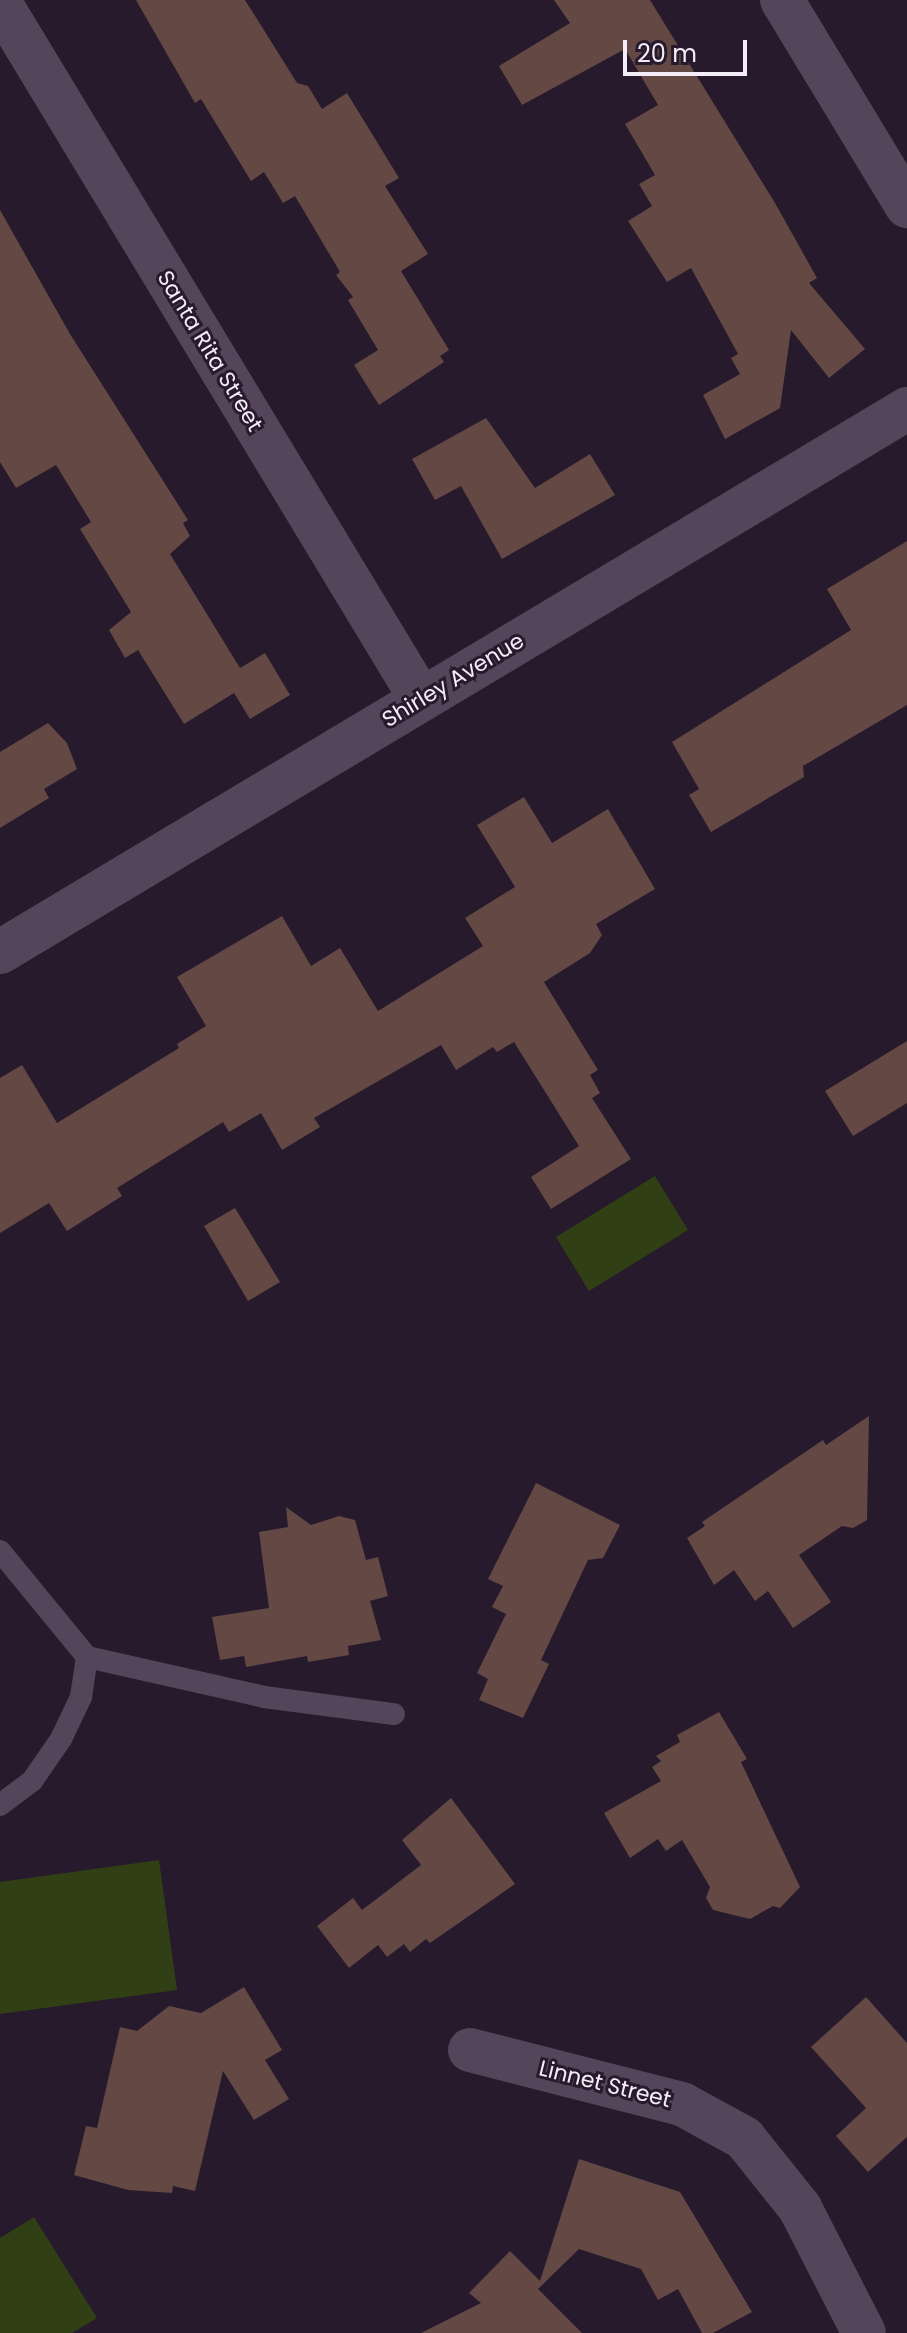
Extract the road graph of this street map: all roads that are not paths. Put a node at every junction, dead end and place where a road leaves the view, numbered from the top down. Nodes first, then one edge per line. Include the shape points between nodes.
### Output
1 (782, 0) edge
2 (0, 3) edge
3 (907, 206) edge
4 (907, 409) edge
5 (421, 699) junction
6 (0, 952) edge
7 (0, 1551) edge
8 (87, 1657) junction
9 (394, 1714) dead end
10 (0, 1805) edge
11 (470, 2050) dead end
12 (864, 2333) edge

1 - 3 street
2 - 5 street, Santa Rita Street
4 - 5 street, Shirley Avenue
5 - 6 street, Shirley Avenue
7 - 8 lane
8 - 9 lane via 264,1697
8 - 10 lane via 81,1697 61,1739 32,1781
11 - 12 street, Linnet Street via 682,2104 744,2138 800,2208

